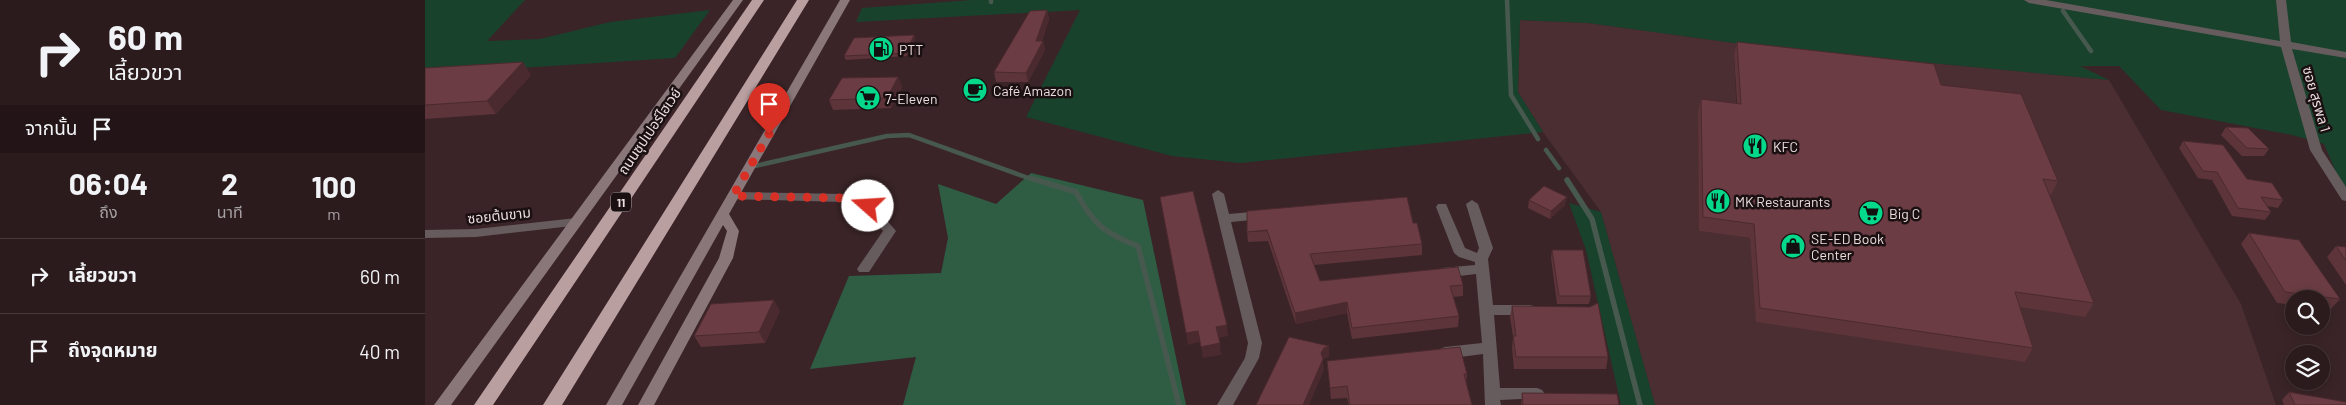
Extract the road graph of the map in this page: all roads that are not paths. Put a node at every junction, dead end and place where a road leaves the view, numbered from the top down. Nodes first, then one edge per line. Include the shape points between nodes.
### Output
1 (738, 0) edge
2 (759, 0) edge
3 (803, 0) edge
4 (845, 0) edge
5 (2029, 0) edge
6 (2281, 0) edge
7 (2286, 45) junction
8 (2346, 55) edge
9 (1218, 194) dead end
10 (733, 196) junction
11 (2346, 197) edge
12 (1471, 204) dead end
13 (1441, 207) dead end
14 (723, 214) junction
15 (1272, 214) edge
16 (1225, 219) junction
17 (576, 222) junction
18 (425, 234) edge
19 (1481, 264) junction
20 (863, 269) dead end
21 (1425, 275) edge
22 (1486, 310) junction
23 (1541, 310) edge
24 (1490, 348) junction
25 (1433, 354) edge
26 (639, 361) junction
27 (1551, 394) edge
28 (1493, 400) edge
29 (441, 405) edge
30 (483, 405) edge
31 (552, 405) edge
32 (614, 405) edge
33 (619, 405) edge
34 (646, 405) edge
35 (1225, 405) edge

1 - 17 main road
2 - 30 highway, ถนนซุปเปอร์ไฮเวย์ / 11
3 - 31 highway
4 - 10 main road
5 - 7 street
6 - 7 street, ซอย สุรพล 1
7 - 8 street
7 - 11 street, ซอย สุรพล 1 via 2316,150
9 - 16 street
10 - 14 main road
10 - 20 street via 844,198 868,206 890,231
12 - 19 street via 1486,248
13 - 19 street via 1459,250
14 - 26 main road
14 - 34 main road via 733,231 726,258
15 - 16 street
16 - 35 street via 1255,343 1252,358
17 - 18 street, ซอยต้นขาม via 476,233
17 - 29 main road
19 - 21 street
19 - 22 street
22 - 23 street
22 - 24 street
24 - 25 street
24 - 28 street
26 - 32 main road
26 - 33 main road
27 - 28 street

